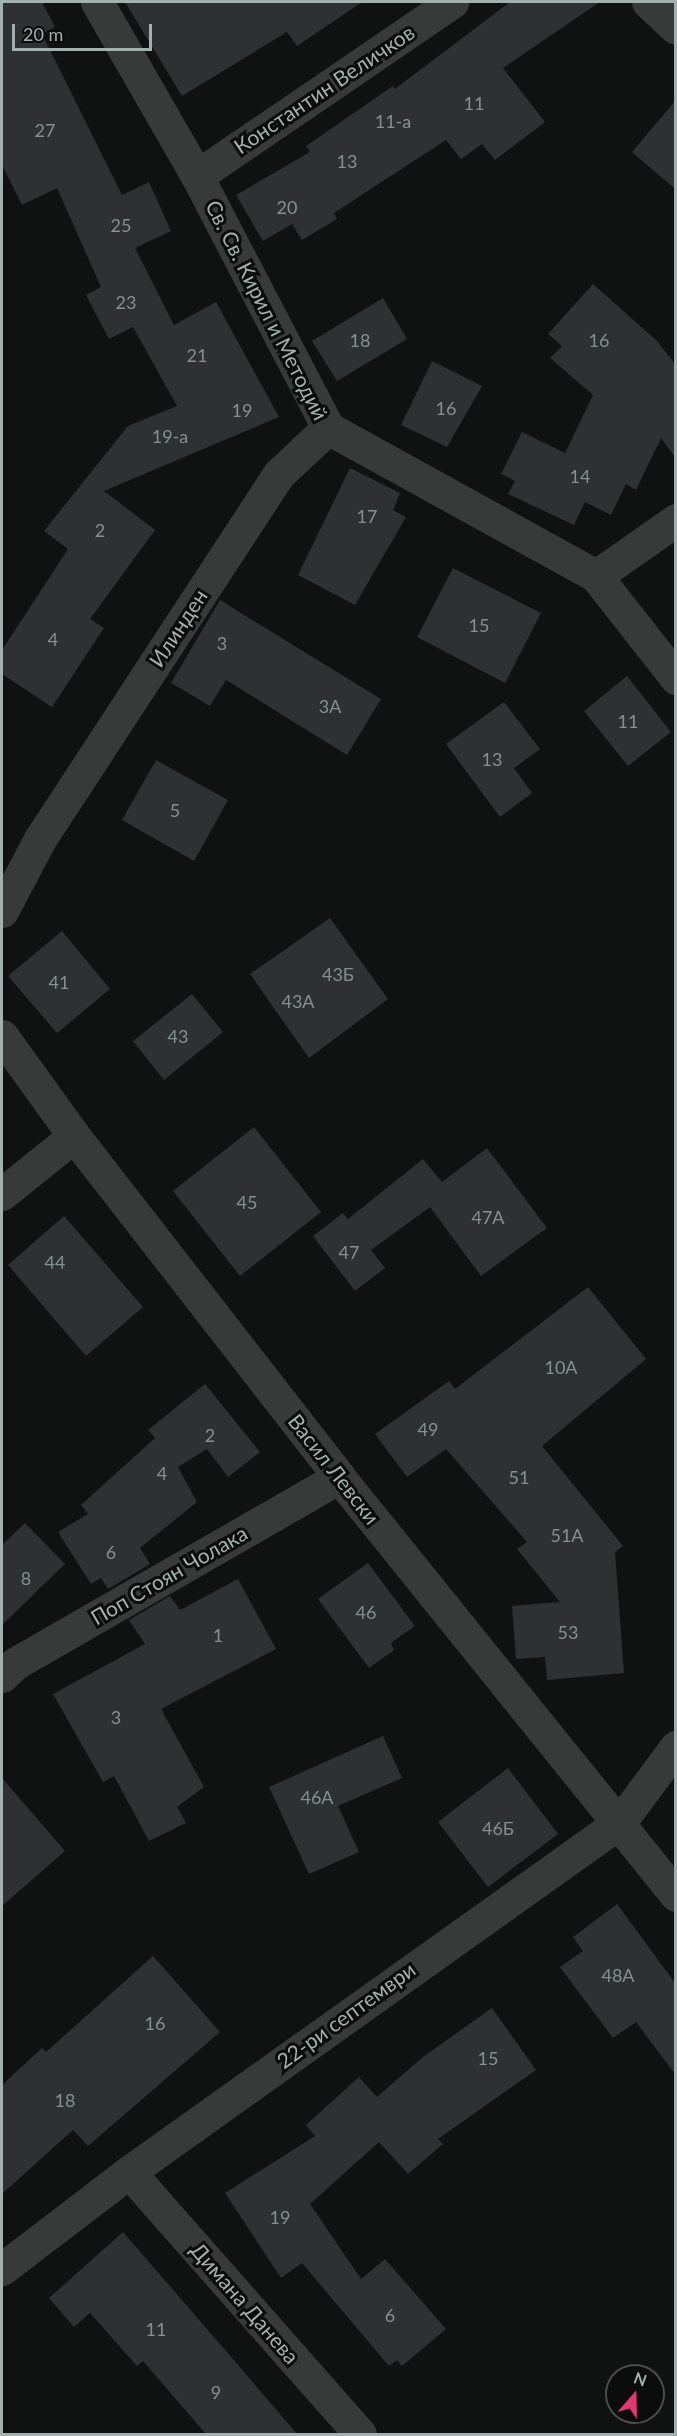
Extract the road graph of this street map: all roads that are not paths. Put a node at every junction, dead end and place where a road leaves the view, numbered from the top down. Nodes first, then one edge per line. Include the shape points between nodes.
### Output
1 (97, 2) edge
2 (452, 2) edge
3 (648, 2) edge
4 (675, 28) edge
5 (197, 176) junction
6 (328, 428) junction
7 (675, 520) edge
8 (596, 576) junction
9 (675, 678) edge
10 (40, 838) junction
11 (2, 861) edge
12 (2, 912) edge
13 (2, 1036) edge
14 (74, 1136) junction
15 (2, 1194) edge
16 (339, 1477) junction
17 (2, 1676) edge
18 (675, 1747) edge
19 (620, 1822) junction
20 (675, 1895) edge
21 (129, 2172) junction
22 (2, 2269) edge
23 (360, 2434) edge

1 - 5 street, Св. Св. Кирил и Методий
2 - 5 street, Константин Величков
3 - 4 street
5 - 6 street, Св. Св. Кирил и Методий
6 - 8 street, Св. Св. Кирил и Методий
6 - 10 street, Илинден via 279,474
7 - 8 street
8 - 9 street, Св. Св. Кирил и Методий
10 - 11 street, Илинден
10 - 12 street, Илинден
13 - 14 street, Васил Левски
14 - 15 street
14 - 16 street, Васил Левски
16 - 17 street, Поп Стоян Чолака via 16,1663
16 - 19 street, Васил Левски
18 - 19 street, 22-ри септември
19 - 20 street, Васил Левски
19 - 21 street, 22-ри септември
21 - 22 street, 22-ри септември
21 - 23 street, Димана Данева

